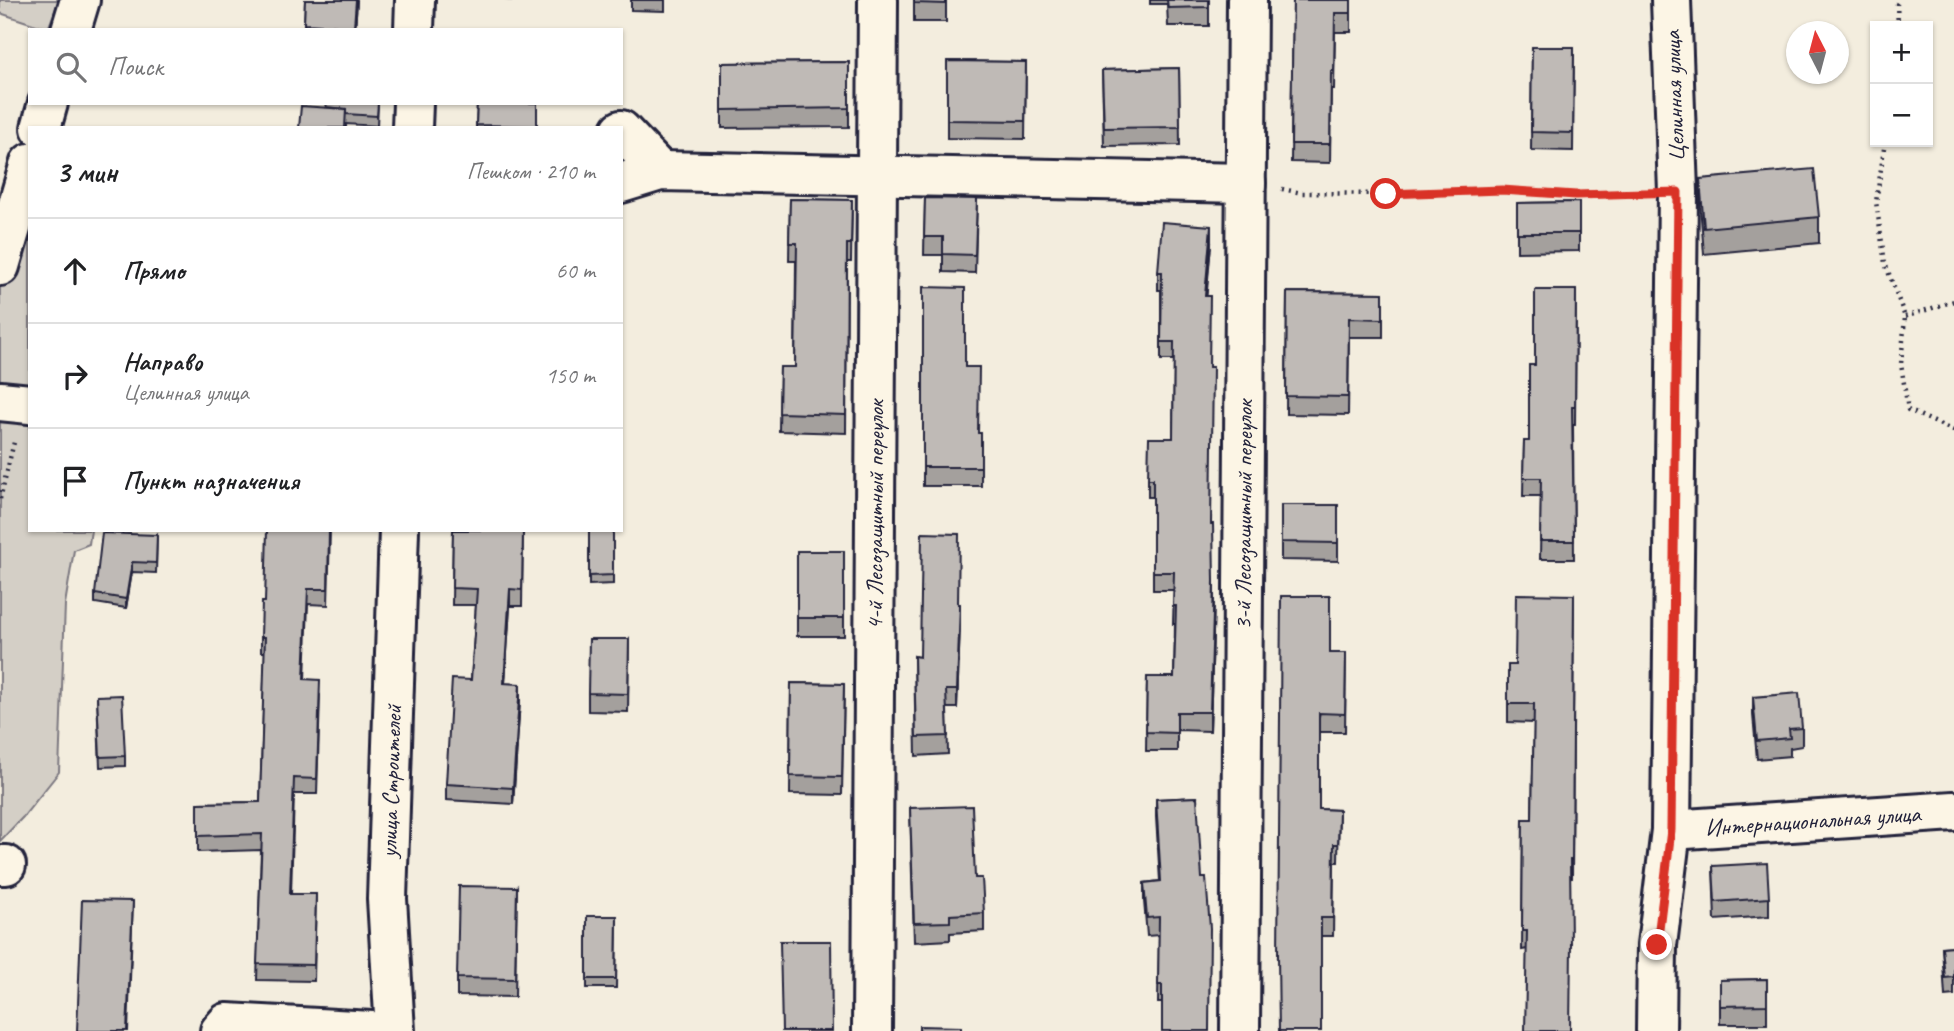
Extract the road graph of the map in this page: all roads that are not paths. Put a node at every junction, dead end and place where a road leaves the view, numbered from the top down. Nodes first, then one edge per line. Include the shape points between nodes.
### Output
1 (80, 0) edge
2 (415, 0) edge
3 (878, 0) edge
4 (1247, 0) edge
5 (1671, 0) edge
6 (72, 28) edge
7 (414, 28) edge
8 (47, 105) edge
9 (412, 105) edge
10 (616, 105) edge
11 (42, 126) edge
12 (412, 126) edge
13 (620, 126) edge
14 (623, 131) edge
15 (28, 170) edge
16 (660, 171) junction
17 (877, 175) junction
18 (623, 182) edge
19 (1246, 183) junction
20 (0, 266) edge
21 (399, 532) edge
22 (1954, 811) edge
23 (1671, 830) junction
24 (220, 1031) edge
25 (372, 1031) edge
26 (395, 1031) edge
27 (872, 1031) edge
28 (1240, 1031) edge
29 (1656, 1031) edge

1 - 6 street
2 - 7 street
3 - 17 street, 4-й Лесозащитный переулок
4 - 19 street, 3-й Лесозащитный переулок
5 - 23 street, Целинная улица via 1678,192
8 - 11 street
9 - 12 street
10 - 13 street
14 - 16 street
15 - 20 street
16 - 17 street
16 - 18 street
17 - 19 street
17 - 27 street, 4-й Лесозащитный переулок
19 - 28 street, 3-й Лесозащитный переулок
21 - 26 street, улица Строителей via 387,899
22 - 23 street, Интернациональная улица
23 - 29 street, Целинная улица via 1657,945
24 - 25 street via 227,1023

